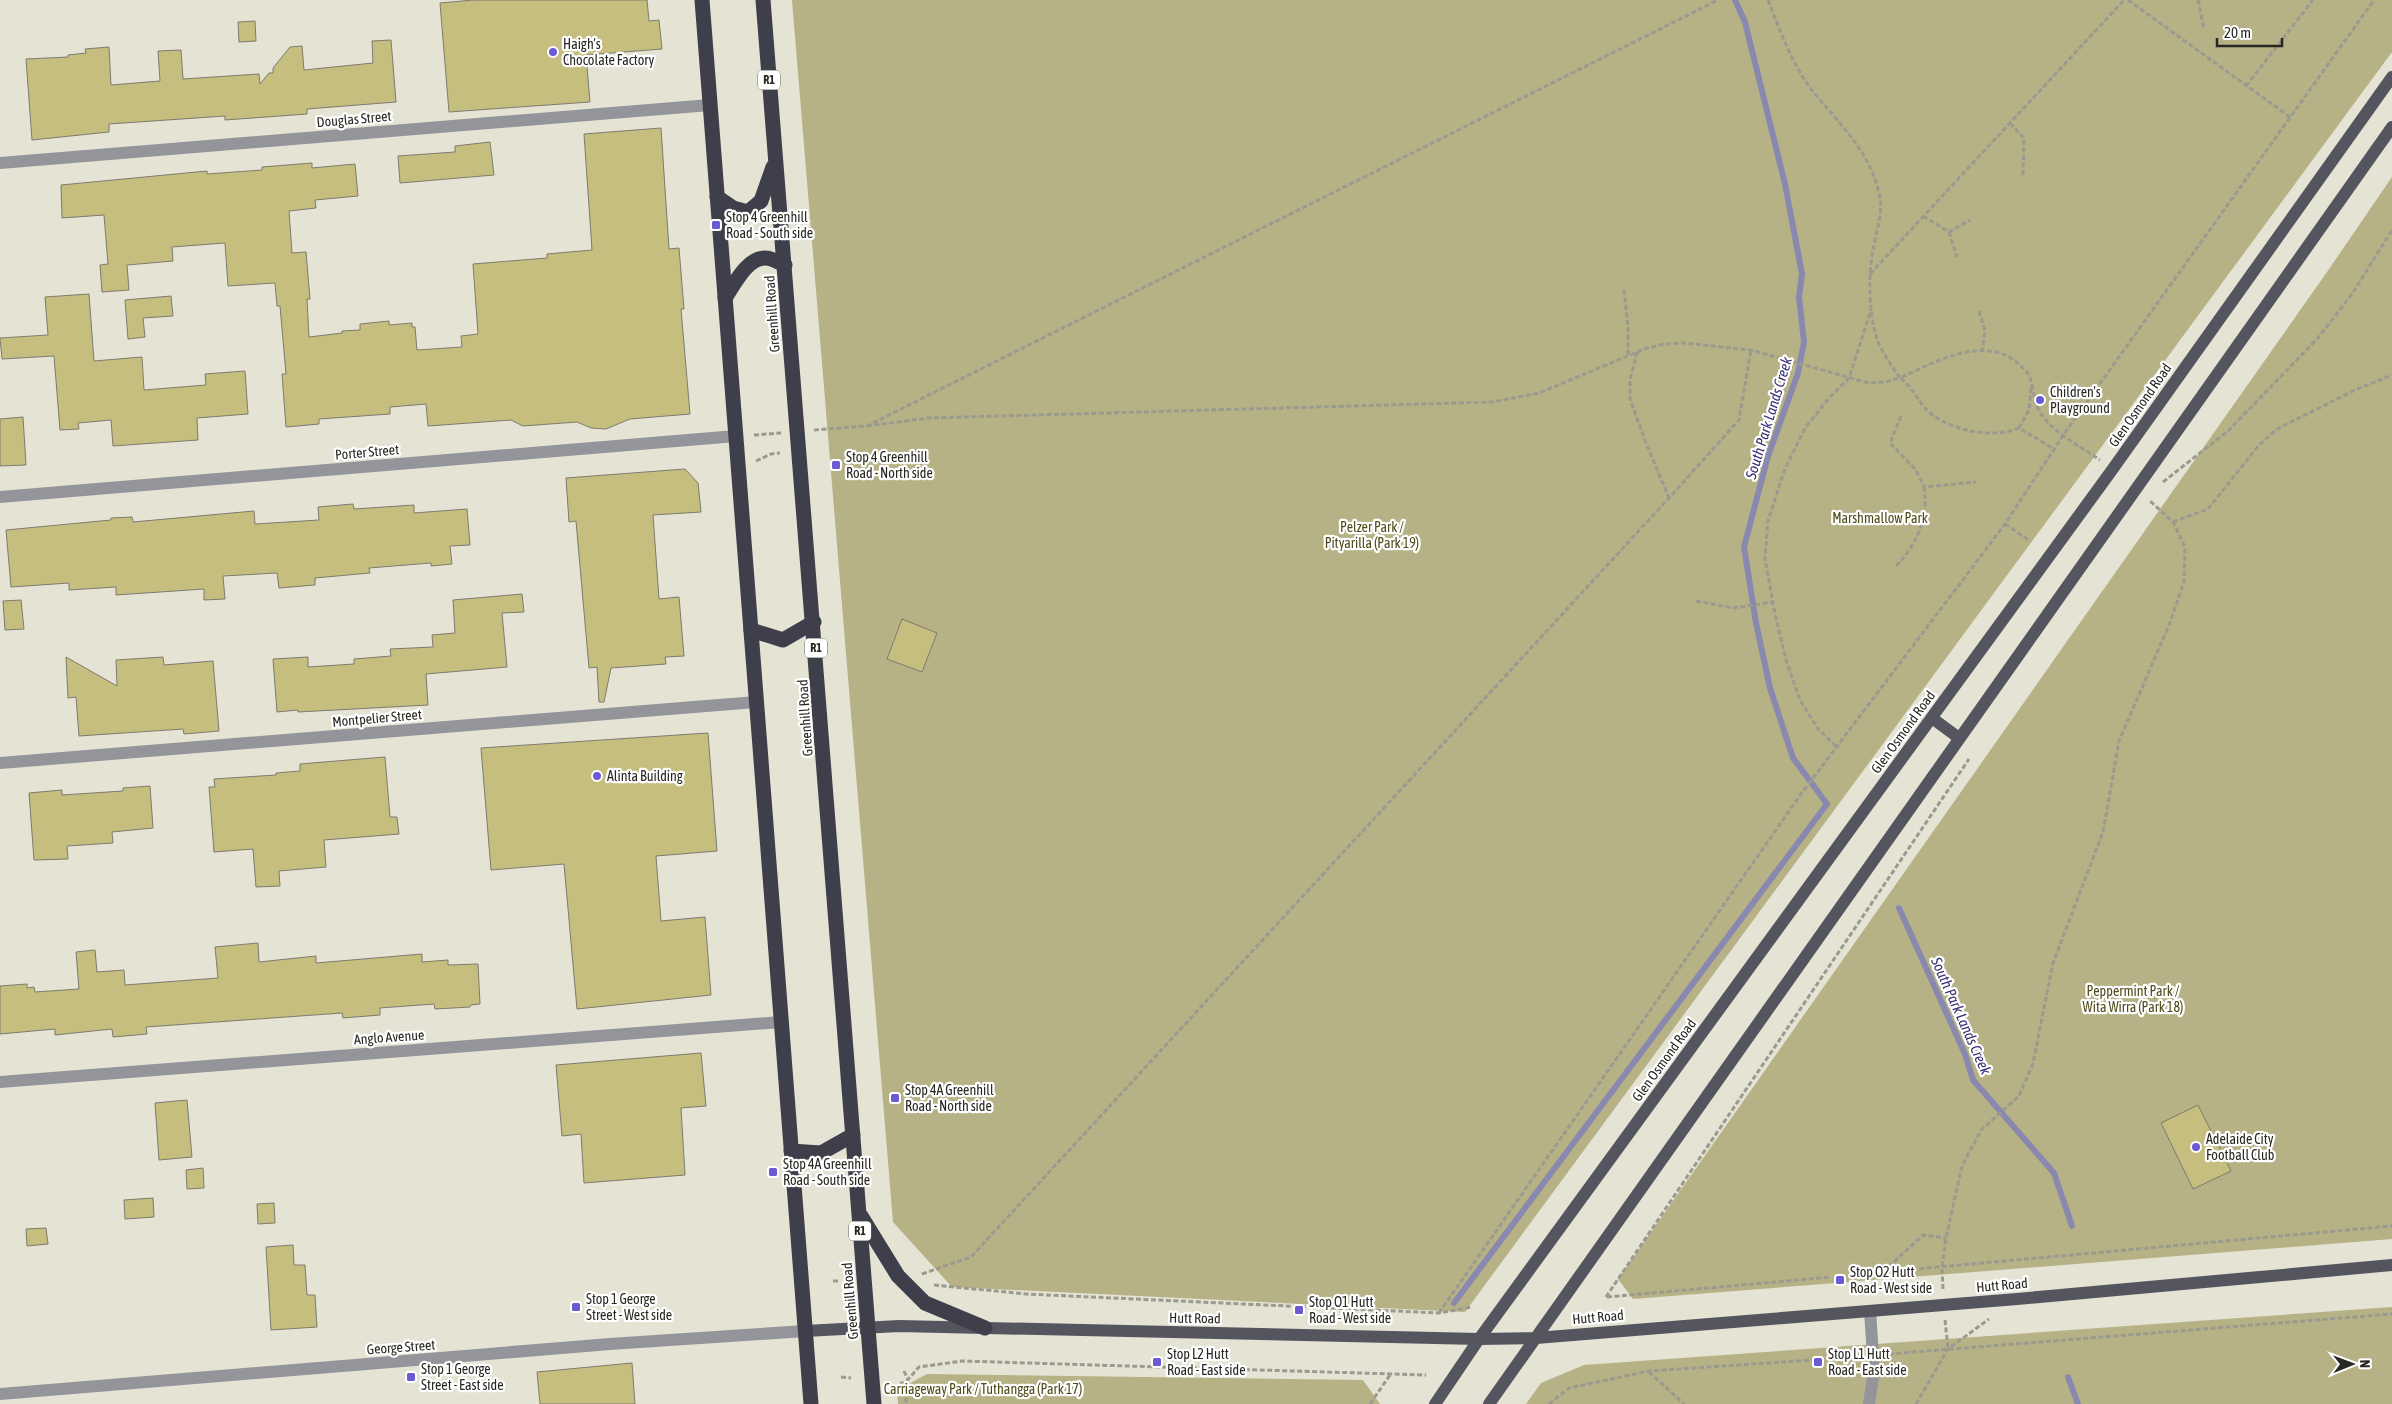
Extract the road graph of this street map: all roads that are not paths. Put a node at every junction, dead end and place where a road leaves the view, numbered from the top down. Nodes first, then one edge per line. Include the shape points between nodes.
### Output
1 (702, 0) edge
2 (762, 0) edge
3 (2392, 77) edge
4 (710, 105) junction
5 (2392, 127) edge
6 (775, 161) junction
7 (0, 163) edge
8 (717, 197) junction
9 (784, 265) junction
10 (725, 298) junction
11 (736, 436) junction
12 (0, 497) edge
13 (814, 622) junction
14 (751, 630) junction
15 (756, 702) junction
16 (1932, 718) junction
17 (1959, 738) junction
18 (0, 763) edge
19 (781, 1022) junction
20 (0, 1082) edge
21 (853, 1135) junction
22 (791, 1152) junction
23 (859, 1213) junction
24 (2392, 1265) edge
25 (1870, 1310) junction
26 (868, 1326) junction
27 (985, 1328) junction
28 (805, 1331) junction
29 (1536, 1338) junction
30 (1479, 1340) junction
31 (0, 1394) edge
32 (811, 1404) edge
33 (874, 1404) edge
34 (1436, 1404) edge
35 (1489, 1404) edge
36 (1869, 1404) edge

1 - 4 highway
2 - 6 highway, Greenhill Road / R1
3 - 16 main road, Glen Osmond Road
4 - 7 street, Douglas Street
4 - 8 highway
5 - 17 main road
6 - 8 highway via 767,187 748,212 733,208
6 - 9 highway, Greenhill Road / R1
8 - 10 highway
9 - 10 highway via 767,258 757,260 745,270
9 - 13 highway, Greenhill Road / R1
10 - 11 highway
11 - 12 street, Porter Street
11 - 14 highway
13 - 14 highway via 784,640
13 - 21 highway, Greenhill Road / R1
14 - 15 highway
15 - 18 street, Montpelier Street
15 - 19 highway
16 - 17 main road
16 - 30 main road, Glen Osmond Road
17 - 29 main road
19 - 20 street, Anglo Avenue
19 - 22 highway
21 - 22 highway via 822,1153
21 - 23 highway, Greenhill Road / R1
22 - 28 highway
23 - 26 highway, Greenhill Road / R1
23 - 27 highway via 898,1276 925,1303
24 - 25 main road, Hutt Road
25 - 29 main road, Hutt Road
25 - 36 street via 1874,1371
26 - 27 main road, Hutt Road
26 - 28 main road, Hutt Road
26 - 33 highway, Greenhill Road / R1
27 - 30 main road, Hutt Road
28 - 31 street, George Street
28 - 32 highway
29 - 30 main road, Hutt Road
29 - 35 main road
30 - 34 main road, Glen Osmond Road

